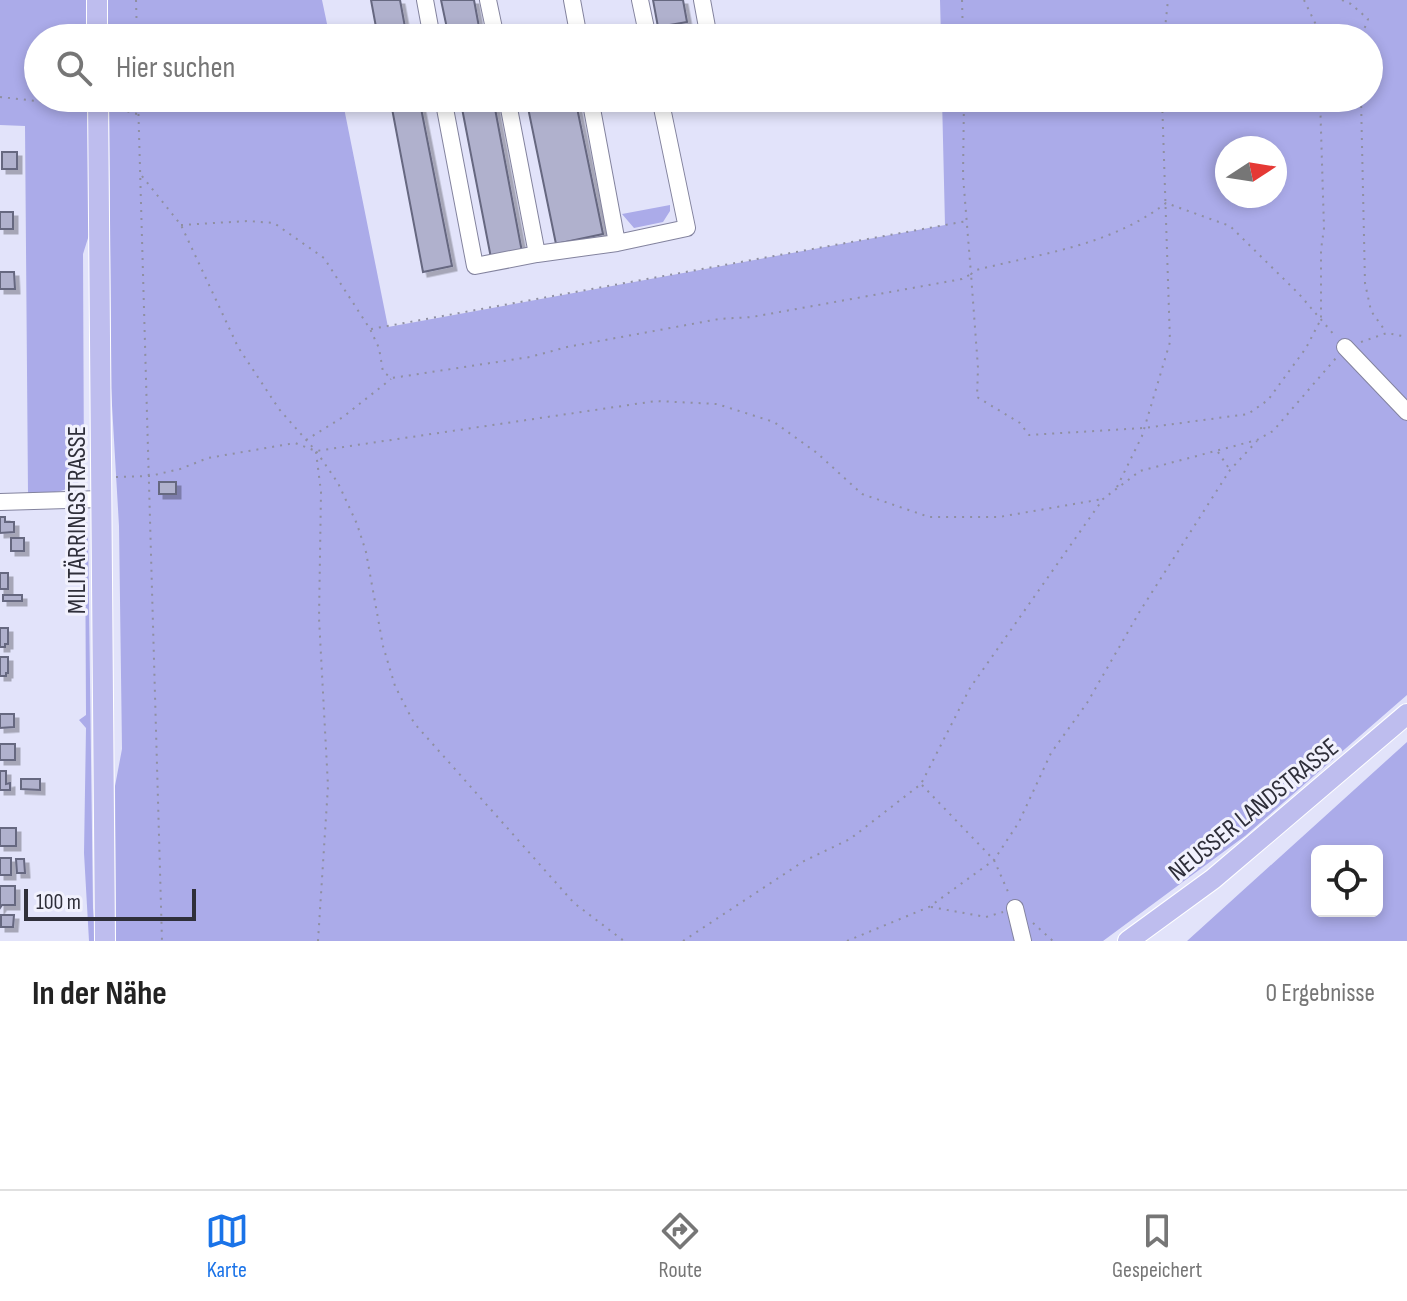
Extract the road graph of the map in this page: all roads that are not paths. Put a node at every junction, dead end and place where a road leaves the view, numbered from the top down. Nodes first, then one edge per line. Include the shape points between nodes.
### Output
1 (97, 0) edge
2 (425, 0) edge
3 (488, 0) edge
4 (572, 0) edge
5 (640, 0) edge
6 (702, 0) edge
7 (97, 24) edge
8 (429, 24) edge
9 (493, 24) edge
10 (576, 24) edge
11 (645, 24) edge
12 (706, 24) edge
13 (92, 112) edge
14 (446, 112) edge
15 (510, 112) edge
16 (593, 112) edge
17 (663, 112) edge
18 (617, 243) junction
19 (537, 254) junction
20 (1345, 347) road end
21 (1407, 412) edge
22 (101, 493) junction
23 (0, 502) edge
24 (1407, 714) edge
25 (1015, 908) road end
26 (105, 941) edge
27 (1023, 941) edge
28 (1128, 941) edge

1 - 7 main road
2 - 8 lane
3 - 9 lane
4 - 10 lane
5 - 11 lane
6 - 12 lane
13 - 22 main road, MILITÄRRINGSTRASSE
14 - 19 lane via 475,266
15 - 19 lane
16 - 18 lane
17 - 18 lane via 687,228
18 - 19 lane
20 - 21 lane
22 - 23 lane
22 - 26 main road, MILITÄRRINGSTRASSE
24 - 28 main road, NEUSSER LANDSTRASSE via 1213,879
25 - 27 lane

